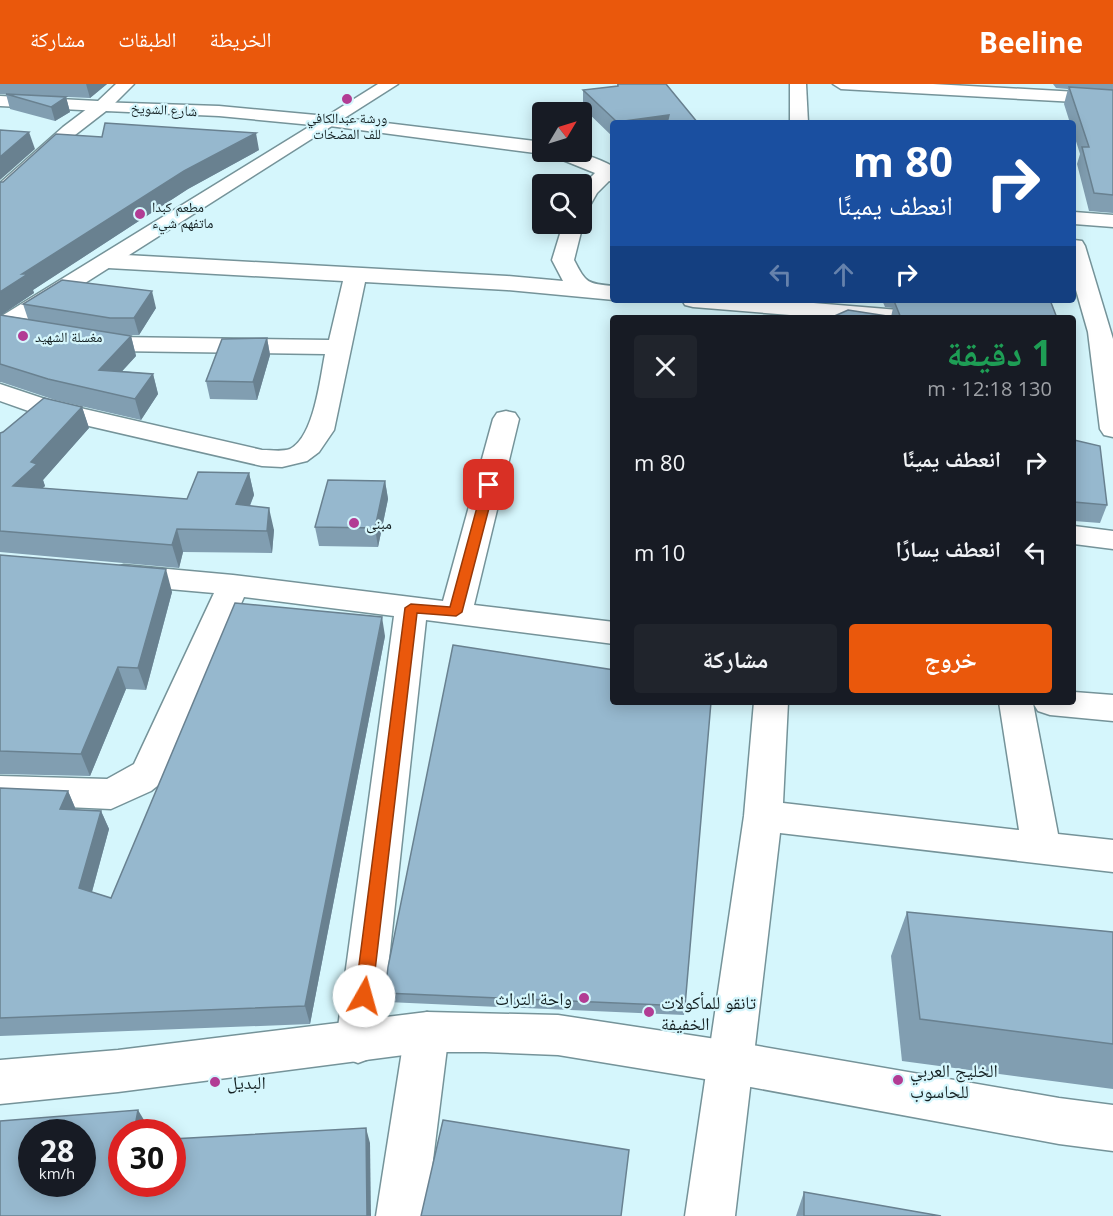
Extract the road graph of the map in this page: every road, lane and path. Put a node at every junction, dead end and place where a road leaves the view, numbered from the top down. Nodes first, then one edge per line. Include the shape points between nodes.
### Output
1 (126, 84) edge
2 (390, 84) edge
3 (798, 84) edge
4 (841, 84) edge
5 (1013, 94) junction
6 (1113, 99) edge
7 (0, 101) edge
8 (102, 106) junction
9 (1020, 113) dead end
10 (799, 120) edge
11 (328, 122) junction
12 (532, 146) edge
13 (588, 162) edge
14 (610, 174) edge
15 (3, 187) edge
16 (592, 188) edge
17 (1076, 218) edge
18 (1113, 221) edge
19 (570, 234) edge
20 (1076, 251) edge
21 (108, 261) junction
22 (355, 275) junction
23 (584, 290) junction
24 (610, 293) edge
25 (731, 303) edge
26 (806, 309) edge
27 (876, 315) edge
28 (2, 326) edge
29 (37, 330) edge
30 (1076, 330) edge
31 (1107, 332) edge
32 (71, 336) edge
33 (339, 347) junction
34 (0, 392) edge
35 (506, 420) dead end
36 (1113, 429) edge
37 (1076, 536) edge
38 (1113, 540) edge
39 (93, 573) edge
40 (233, 585) junction
41 (411, 608) junction
42 (456, 612) junction
43 (610, 632) edge
44 (1076, 704) edge
45 (771, 705) edge
46 (1017, 705) edge
47 (1113, 708) edge
48 (0, 789) edge
49 (764, 816) junction
50 (1041, 849) junction
51 (1113, 856) edge
52 (427, 1032) junction
53 (358, 1042) junction
54 (729, 1062) junction
55 (0, 1082) edge
56 (1059, 1121) junction
57 (1113, 1128) edge
58 (1113, 1152) edge
59 (401, 1216) edge
60 (710, 1216) edge

1 - 8 street
2 - 11 street
3 - 10 street
4 - 5 street
5 - 6 street
5 - 9 street
7 - 8 street, شارع الشويخ
8 - 11 street, شارع الشويخ via 219,111
8 - 15 street
11 - 12 street, شارع الشويخ
11 - 21 street
13 - 14 street
14 - 16 street
17 - 18 street
19 - 23 street via 563,260 575,283
20 - 31 street
21 - 22 street
21 - 28 street
22 - 23 street
22 - 33 street
23 - 24 street
25 - 26 street
26 - 27 street
28 - 29 street
30 - 31 street
31 - 36 street
32 - 33 street via 115,344
33 - 34 street via 321,430 310,449 285,460 37,416
35 - 42 street
37 - 38 street
39 - 40 street
40 - 41 street
40 - 48 street via 148,773 138,782 111,794
41 - 42 street
41 - 53 street
42 - 43 street
44 - 47 street
45 - 49 street
46 - 50 street
49 - 50 street
49 - 54 street
50 - 51 street
52 - 53 street
52 - 54 street via 558,1035
52 - 59 street
53 - 55 street
54 - 56 street
54 - 60 street
56 - 57 street
56 - 58 street

